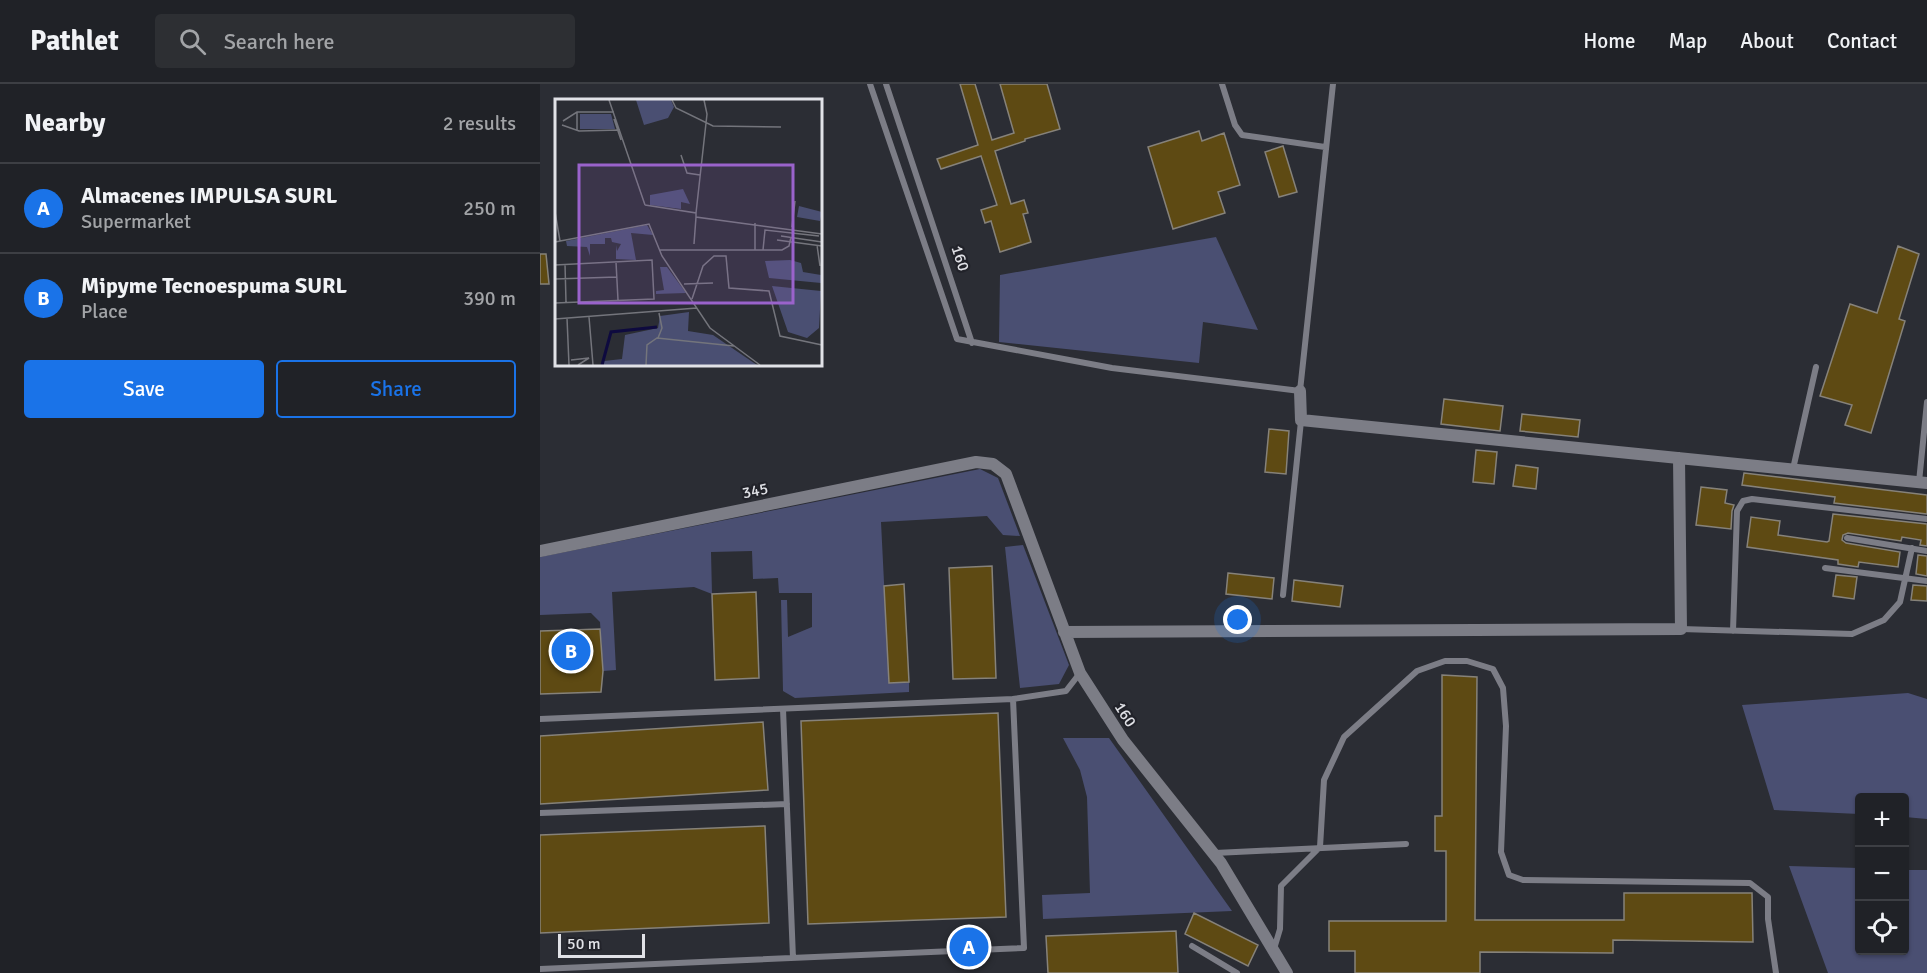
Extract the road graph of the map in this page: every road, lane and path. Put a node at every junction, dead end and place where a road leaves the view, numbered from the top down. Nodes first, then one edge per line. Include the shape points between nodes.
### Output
1 (870, 84) edge
2 (886, 84) edge
3 (1222, 84) edge
4 (1332, 84) edge
5 (1325, 147) junction
6 (972, 343) junction
7 (1816, 367) dead end
8 (1300, 391) junction
9 (1927, 402) edge
10 (1301, 420) junction
11 (1679, 458) junction
12 (976, 462) joint
13 (1793, 469) junction
14 (1923, 482) edge
15 (1927, 519) edge
16 (1847, 538) dead end
17 (1912, 549) junction
18 (540, 551) edge
19 (1927, 551) edge
20 (1825, 568) dead end
21 (1905, 579) junction
22 (1927, 581) edge
23 (1283, 595) dead end
24 (1681, 629) junction
25 (1733, 631) junction
26 (1064, 632) junction
27 (1080, 673) junction
28 (1013, 699) junction
29 (783, 709) junction
30 (540, 719) edge
31 (787, 804) junction
32 (540, 813) edge
33 (1406, 844) dead end
34 (1320, 847) junction
35 (1214, 853) junction
36 (1192, 946) dead end
37 (1274, 950) junction
38 (793, 958) junction
39 (540, 969) edge
40 (1237, 973) edge
41 (1287, 973) edge
42 (1776, 973) edge

1 - 6 lane, 160 via 957,339
2 - 6 lane, 160
3 - 5 lane via 1242,135
4 - 5 lane
5 - 8 lane
6 - 8 lane via 1112,368
7 - 13 lane
8 - 10 street
9 - 14 lane
10 - 11 street
10 - 23 lane
11 - 13 street
11 - 24 street
12 - 18 street, 345
12 - 26 street, 160 via 993,464 1006,474
13 - 14 street
15 - 25 lane via 1743,501 1737,511
16 - 17 lane
17 - 19 lane
17 - 21 lane
20 - 21 lane
21 - 22 lane
21 - 25 lane via 1900,602 1884,620 1852,634
24 - 25 lane
24 - 26 street
26 - 27 street, 160
27 - 28 lane via 1066,691
27 - 35 street, 160 via 1123,740
28 - 29 lane
28 - 38 lane via 1024,948
29 - 30 lane
29 - 31 lane
31 - 32 lane
31 - 38 lane
33 - 34 lane
34 - 35 lane
34 - 37 lane via 1281,886 1280,928
34 - 42 lane via 1324,780 1344,737 1417,671 1445,661 1467,661 1493,669 1503,688 1506,726 1501,852 1509,875 1523,880 1750,883 1768,897
35 - 37 street, 160
36 - 40 lane
37 - 41 street, 160
38 - 39 lane

